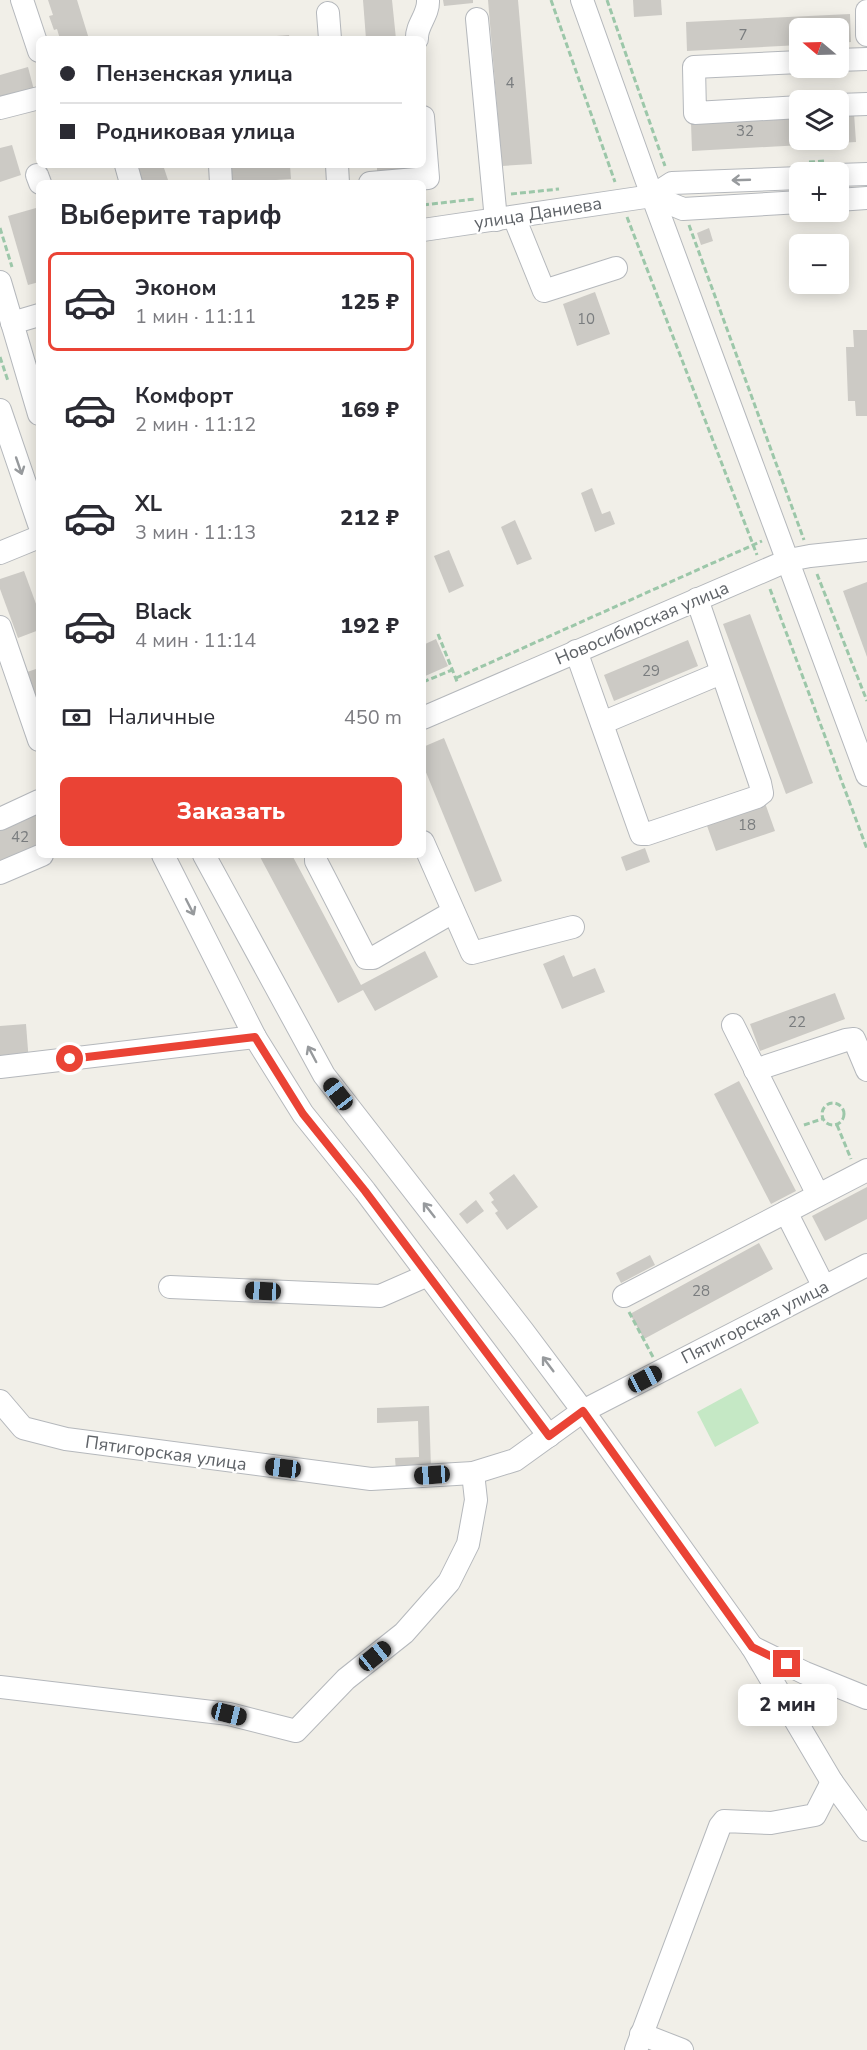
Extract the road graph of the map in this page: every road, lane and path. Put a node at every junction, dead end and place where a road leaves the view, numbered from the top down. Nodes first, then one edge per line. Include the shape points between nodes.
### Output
1 (22, 0) edge
2 (428, 0) edge
3 (551, 0) edge
4 (582, 0) edge
5 (607, 0) edge
6 (867, 11) edge
7 (328, 14) dead end
8 (477, 20) dead end
9 (867, 35) edge
10 (330, 36) edge
11 (417, 36) edge
12 (36, 42) edge
13 (867, 59) edge
14 (849, 60) edge
15 (789, 63) edge
16 (36, 99) edge
17 (867, 104) edge
18 (849, 105) edge
19 (0, 108) edge
20 (789, 108) edge
21 (426, 154) edge
22 (867, 174) edge
23 (849, 175) edge
24 (789, 178) edge
25 (405, 180) edge
26 (672, 183) junction
27 (652, 196) junction
28 (867, 198) edge
29 (849, 199) edge
30 (621, 201) junction
31 (789, 203) edge
32 (683, 209) junction
33 (505, 218) junction
34 (426, 230) edge
35 (616, 268) dead end
36 (0, 282) edge
37 (36, 317) edge
38 (10, 336) edge
39 (36, 406) edge
40 (0, 410) edge
41 (36, 515) edge
42 (778, 534) junction
43 (36, 538) edge
44 (753, 546) junction
45 (867, 550) edge
46 (0, 553) edge
47 (799, 558) junction
48 (763, 570) junction
49 (697, 599) junction
50 (0, 627) edge
51 (438, 634) dead end
52 (576, 651) junction
53 (452, 670) junction
54 (721, 673) junction
55 (8, 677) edge
56 (456, 678) junction
57 (426, 681) edge
58 (465, 700) junction
59 (867, 701) edge
60 (426, 717) edge
61 (602, 723) junction
62 (36, 734) edge
63 (867, 775) edge
64 (36, 802) edge
65 (0, 819) edge
66 (426, 849) edge
67 (867, 849) edge
68 (36, 858) edge
69 (165, 858) edge
70 (206, 858) edge
71 (316, 858) edge
72 (0, 873) edge
73 (453, 912) junction
74 (573, 927) dead end
75 (733, 1025) dead end
76 (255, 1037) junction
77 (0, 1067) edge
78 (755, 1070) junction
79 (867, 1070) edge
80 (837, 1125) junction
81 (862, 1172) edge
82 (818, 1195) junction
83 (786, 1212) junction
84 (867, 1265) edge
85 (428, 1275) junction
86 (170, 1287) dead end
87 (824, 1287) junction
88 (624, 1296) joint
89 (653, 1358) dead end
90 (0, 1401) edge
91 (583, 1411) junction
92 (549, 1436) junction
93 (473, 1473) junction
94 (752, 1647) junction
95 (0, 1687) edge
96 (867, 1698) edge
97 (832, 1782) junction
98 (867, 1830) edge
99 (638, 2042) edge
100 (682, 2050) edge

1 - 12 street
2 - 11 street via 429,9
3 - 30 path
4 - 27 street
5 - 26 path
6 - 9 street
7 - 10 street
8 - 33 street
13 - 14 street
15 - 20 street via 694,68 695,113
16 - 19 street
17 - 18 street
21 - 25 street via 428,178
22 - 23 street
24 -> 26 street
26 - 27 street, улица Даниева
27 - 30 street, улица Даниева
27 - 32 street
27 - 42 street
28 - 29 street
30 - 33 street, улица Даниева
30 - 44 path
31 - 32 street
32 - 47 path
33 - 34 street, улица Даниева
33 - 35 street via 544,291
36 - 38 street
37 - 38 street
38 - 39 street
40 -> 41 street
42 - 44 path
42 - 47 street
43 - 46 street
44 - 48 path
44 - 56 path
45 - 47 street, Новосибирская улица
47 - 48 street, Новосибирская улица
47 - 59 path
47 - 63 street
48 - 49 street, Новосибирская улица
48 - 67 path
49 - 52 street, Новосибирская улица
49 - 54 street
50 - 55 street
51 - 53 path
52 - 58 street, Новосибирская улица
52 - 61 street
53 - 56 path
53 - 57 path
54 - 61 street
54 - 61 street via 760,783 762,793 757,796 641,834
55 - 62 street
56 - 58 path
58 - 60 street, Новосибирская улица
64 - 65 street
66 - 73 street
68 - 72 street
69 -> 76 street
91 -> 70 street via 324,1075
71 - 73 street via 366,958 373,958
73 - 74 street via 472,953
75 - 78 street
76 - 77 street
76 - 85 street via 303,1114
78 - 79 street via 854,1039
78 - 82 street
80 - 80 path via 843,1119 843,1110 837,1104 828,1104 822,1110 822,1119 828,1125
80 - 81 path
81 - 82 street
82 - 83 street
83 - 87 street
83 - 88 street
84 - 87 street, Пятигорская улица
85 - 86 street via 380,1296
85 - 92 street
87 - 91 street, Пятигорская улица
88 - 89 path
90 - 93 street, Пятигорская улица via 23,1428 66,1439 371,1479
91 - 92 street, Пятигорская улица
91 - 94 street
92 - 93 street, Пятигорская улица via 515,1460
93 - 95 street via 476,1500 468,1544 449,1582 404,1633 346,1679 296,1731 229,1714
94 - 96 street
94 - 97 street
97 - 98 street
97 - 99 street via 815,1815 771,1823 724,1821 720,1826
99 - 100 street

